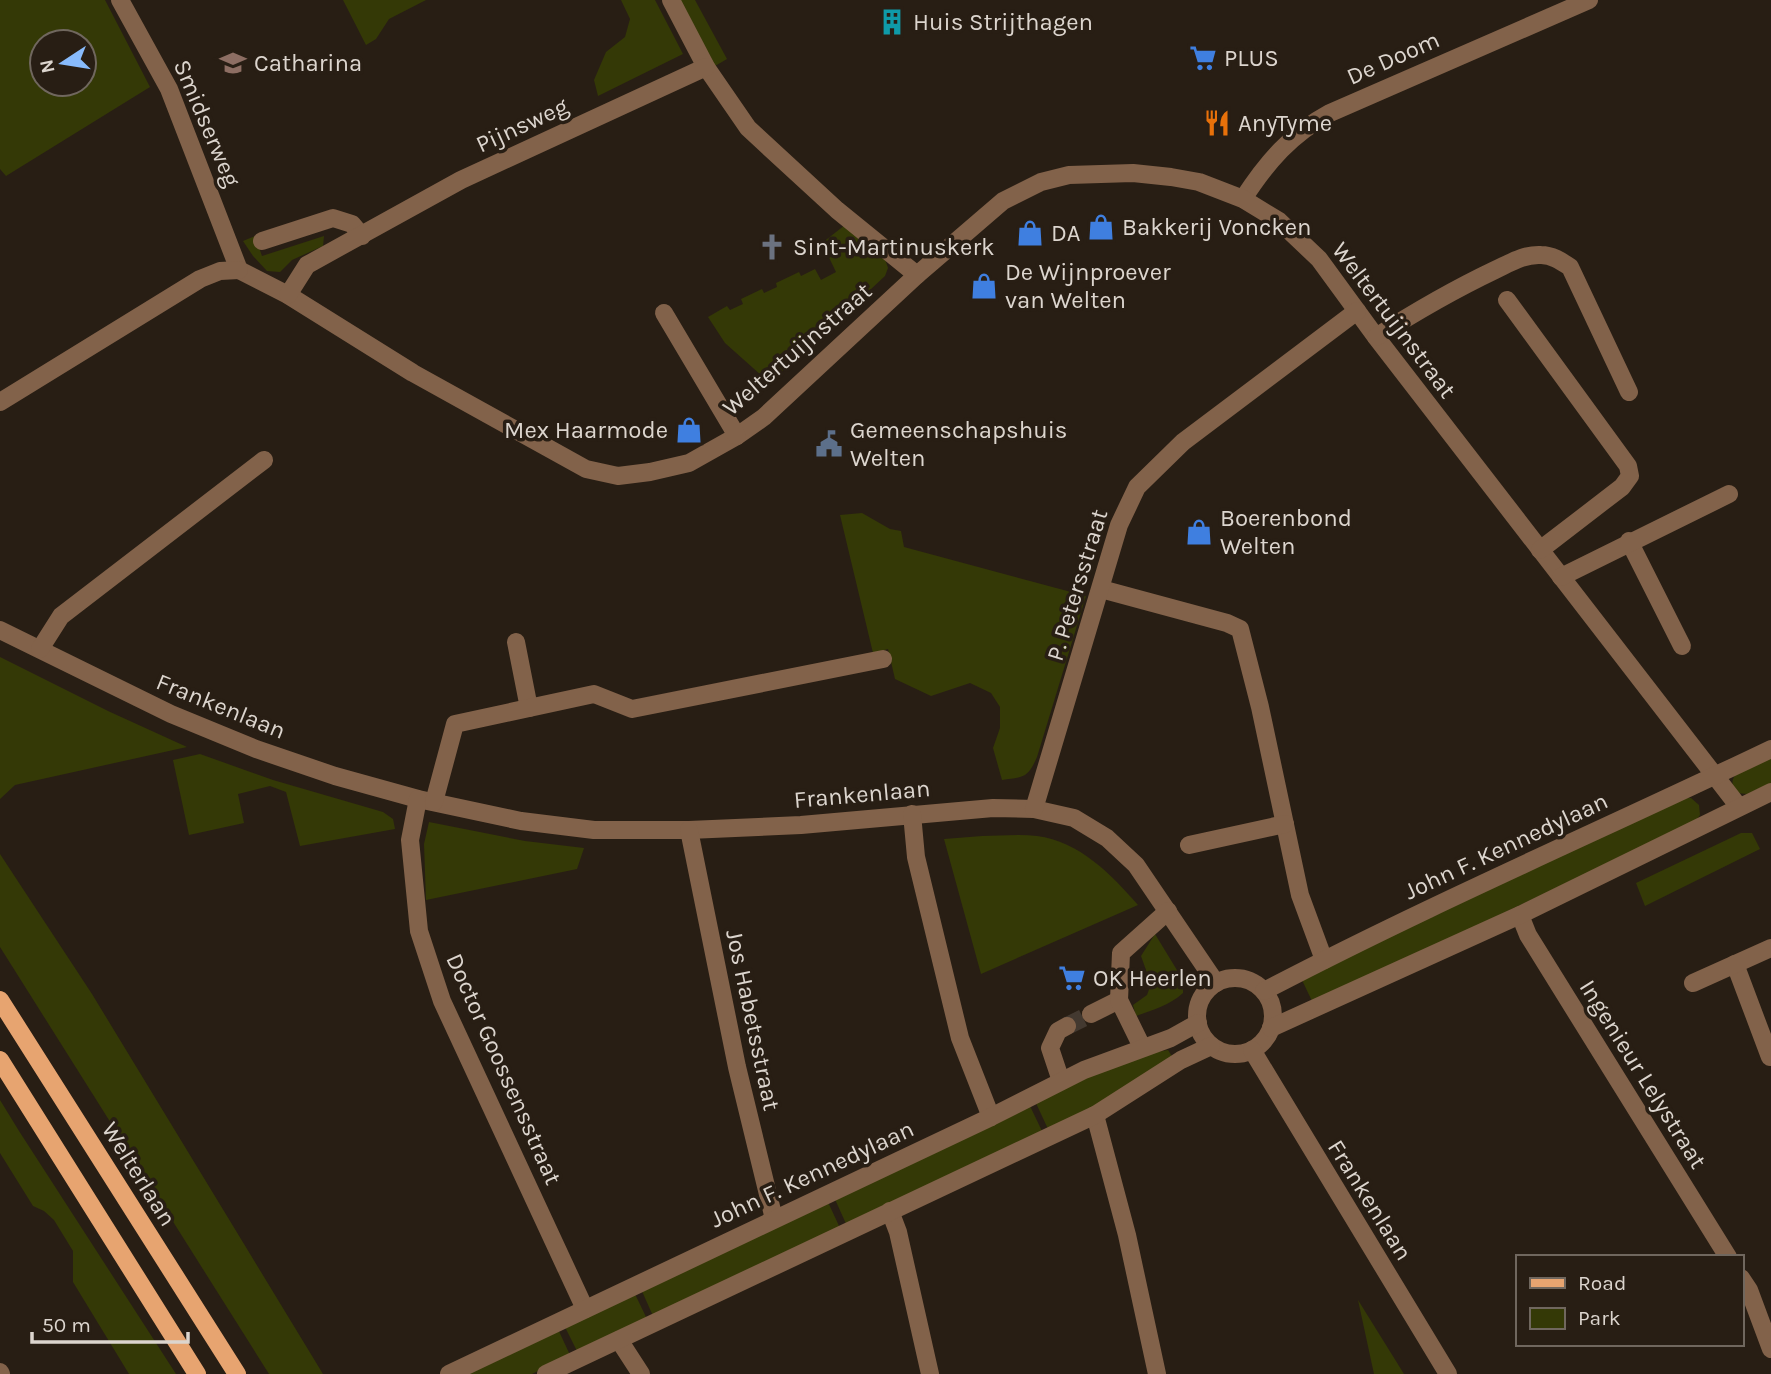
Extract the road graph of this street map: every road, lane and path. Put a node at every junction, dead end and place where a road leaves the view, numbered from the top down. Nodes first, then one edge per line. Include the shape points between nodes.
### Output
1 (120, 0) edge
2 (671, 0) edge
3 (1589, 0) edge
4 (706, 67) junction
5 (1243, 199) junction
6 (362, 236) junction
7 (262, 241) dead end
8 (239, 270) junction
9 (917, 275) junction
10 (288, 295) junction
11 (1507, 300) dead end
12 (1357, 311) junction
13 (664, 313) dead end
14 (1376, 337) junction
15 (1629, 392) dead end
16 (0, 402) edge
17 (737, 436) junction
18 (264, 460) dead end
19 (1729, 494) dead end
20 (1629, 541) junction
21 (1540, 550) junction
22 (1561, 577) junction
23 (1101, 589) junction
24 (0, 630) edge
25 (516, 642) dead end
26 (1682, 646) dead end
27 (40, 649) junction
28 (883, 659) dead end
29 (529, 708) junction
30 (1771, 749) edge
31 (1716, 776) junction
32 (1771, 792) edge
33 (426, 800) junction
34 (1738, 807) junction
35 (1034, 809) junction
36 (912, 814) junction
37 (1285, 824) junction
38 (689, 830) junction
39 (1189, 845) dead end
40 (1168, 911) junction
41 (1520, 915) junction
42 (1771, 948) edge
43 (1324, 960) junction
44 (1735, 964) junction
45 (1216, 983) junction
46 (1693, 983) dead end
47 (1264, 991) junction
48 (0, 1000) edge
49 (1119, 1000) junction
50 (1091, 1014) tunnel mouth
51 (1198, 1023) junction
52 (1067, 1026) tunnel mouth
53 (1271, 1028) junction
54 (1211, 1046) junction
55 (1142, 1047) junction
56 (1252, 1051) junction
57 (1770, 1058) edge
58 (0, 1060) edge
59 (1061, 1081) junction
60 (1095, 1115) junction
61 (990, 1117) junction
62 (890, 1211) junction
63 (774, 1219) junction
64 (1727, 1255) edge
65 (1743, 1281) edge
66 (585, 1309) junction
67 (619, 1339) junction
68 (1771, 1349) edge
69 (197, 1374) edge
70 (237, 1374) edge
71 (449, 1374) edge
72 (546, 1374) edge
73 (642, 1374) edge
74 (930, 1374) edge
75 (1157, 1374) edge
76 (1448, 1374) edge

1 - 8 street, Smidserweg via 169,89
2 - 4 street
3 - 5 street, De Doom via 1308,124 1271,159
4 - 6 street, Pijnsweg via 461,180
4 - 9 street via 748,128
5 - 9 street, Weltertuijnstraat via 1171,177 1069,175 1041,182 1003,201
5 - 12 street, Weltertuijnstraat via 1279,221 1319,259
6 - 7 street via 352,224 333,218
6 - 10 street, Pijnsweg via 307,265
8 - 10 street, Weltertuijnstraat
8 - 16 street via 201,279
9 - 17 street, Weltertuijnstraat via 764,417
10 - 17 street, Weltertuijnstraat via 413,373 586,469 618,476 650,472 689,463
11 - 21 street via 1628,466 1630,476
12 - 14 street, Weltertuijnstraat
12 - 23 street, P. Petersstraat via 1183,442 1149,473 1119,524
13 - 17 street
14 - 15 street via 1476,279 1525,256 1543,254 1570,267
14 - 21 street, Weltertuijnstraat
18 - 27 street via 61,616
19 - 20 street
20 - 22 street
20 - 26 street
21 - 22 street, Weltertuijnstraat
22 - 31 street, Weltertuijnstraat
23 - 35 street, P. Petersstraat
23 - 37 street via 1240,629
24 - 27 street, Frankenlaan
25 - 29 street
27 - 33 street, Frankenlaan via 171,715 237,741 335,776
28 - 29 street via 632,709 594,694
29 - 33 street via 455,724
30 - 31 street, John F. Kennedylaan
31 - 34 street, Weltertuijnstraat
31 - 43 street, John F. Kennedylaan
32 - 34 street
33 - 38 street, Frankenlaan via 521,821 594,830
33 - 66 street, Doctor Goossensstraat via 410,840 419,931 432,975
34 - 41 street
35 - 36 street, Frankenlaan
35 - 40 street, Frankenlaan via 1074,818 1107,838 1136,865
36 - 38 street, Frankenlaan
36 - 61 street via 915,857 960,1038
37 - 39 street
37 - 43 street via 1300,895
38 - 63 street, Jos Habetsstraat via 737,1067
40 - 45 street, Frankenlaan
40 - 49 street via 1121,953
41 - 53 street
41 - 64 street, Ingenieur Lelystraat via 1528,935
42 - 44 street
43 - 47 street, John F. Kennedylaan
44 - 46 street
44 - 57 street
45 - 47 street via 1236,978
45 - 51 street via 1198,1006
47 - 53 street via 1273,1013
48 - 70 main road, Welterlaan
49 - 50 street
49 - 55 street
51 - 54 street
51 - 55 street, John F. Kennedylaan
52 - 59 street via 1058,1031 1050,1048
53 - 56 street
54 - 56 street via 1232,1055
54 - 60 street
55 - 59 street, John F. Kennedylaan
56 - 76 street, Frankenlaan
58 - 69 main road
59 - 61 street, John F. Kennedylaan
60 - 62 street
60 - 75 street
61 - 63 street, John F. Kennedylaan
62 - 67 street
62 - 74 street
63 - 66 street, John F. Kennedylaan
65 - 68 street
66 - 71 street, John F. Kennedylaan
67 - 72 street
67 - 73 street

